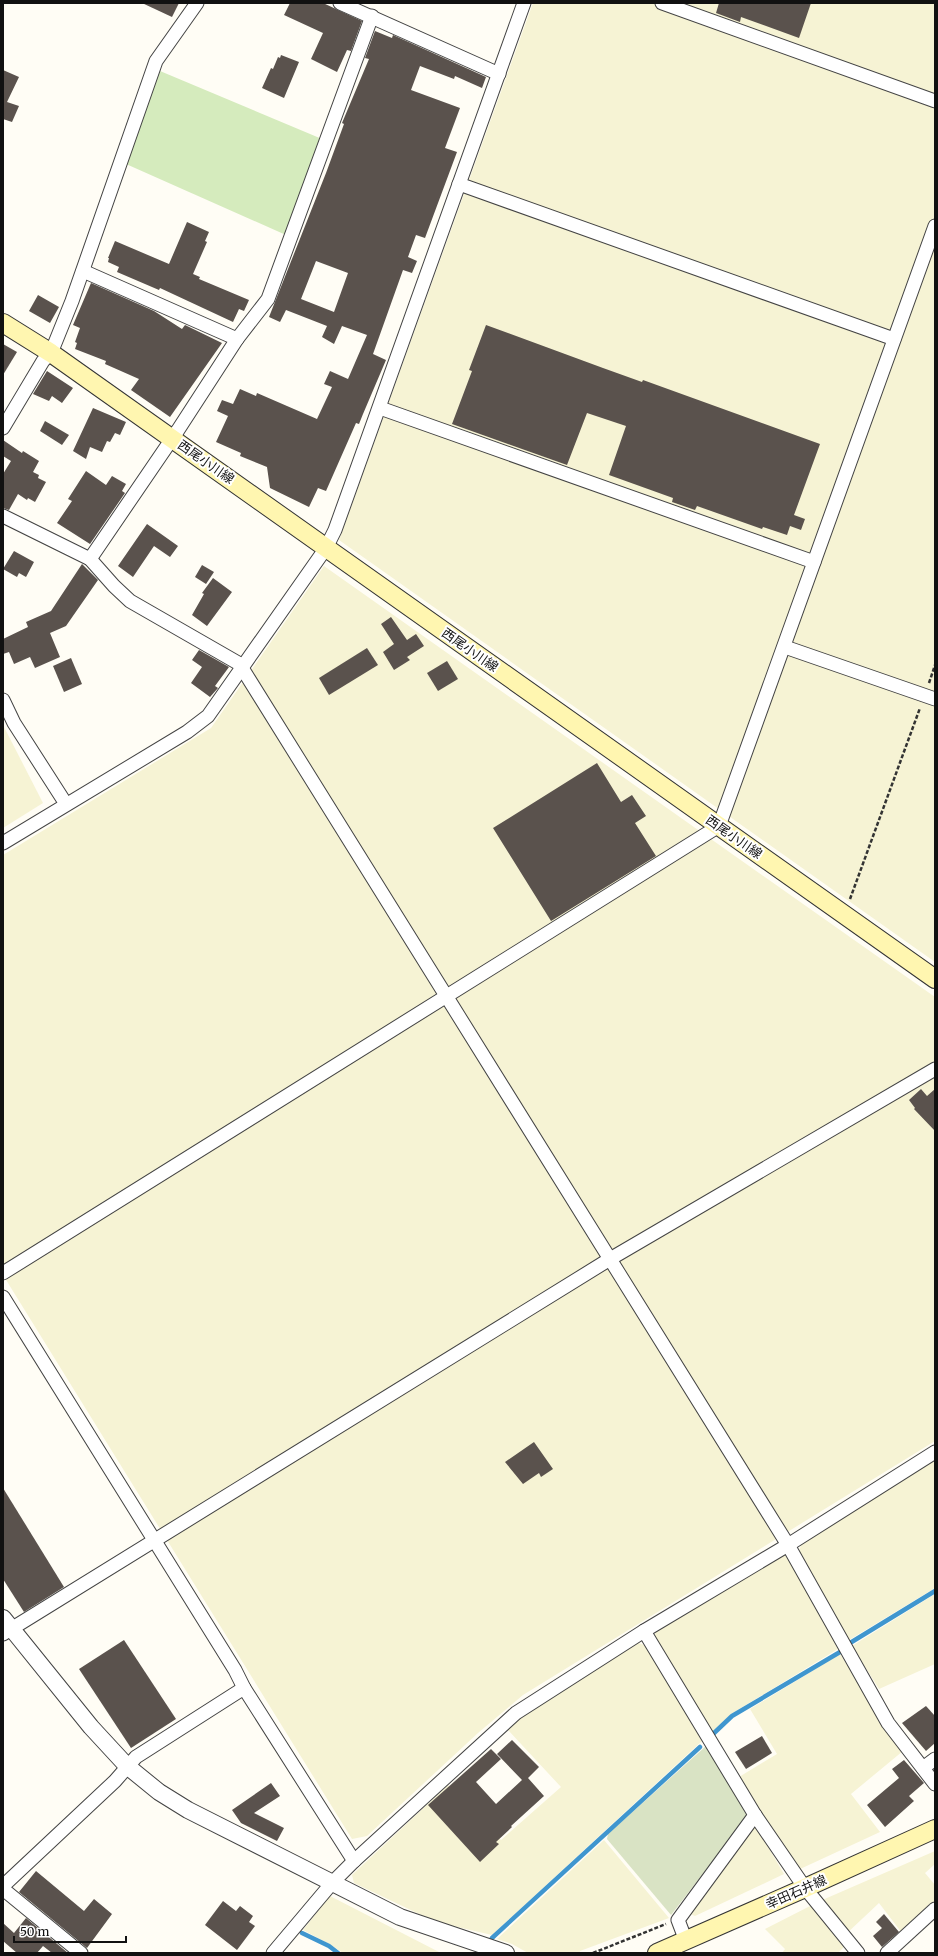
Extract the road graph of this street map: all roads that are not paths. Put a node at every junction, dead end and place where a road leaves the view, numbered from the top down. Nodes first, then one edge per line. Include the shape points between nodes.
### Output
1 (197, 3) edge
2 (340, 3) edge
3 (524, 3) edge
4 (662, 3) edge
5 (372, 16) junction
6 (499, 74) junction
7 (935, 101) edge
8 (459, 184) junction
9 (935, 226) edge
10 (83, 271) junction
11 (3, 323) edge
12 (237, 339) junction
13 (894, 339) junction
14 (51, 353) junction
15 (380, 408) junction
16 (3, 428) edge
17 (172, 438) junction
18 (3, 516) edge
19 (326, 548) junction
20 (90, 559) junction
21 (814, 562) junction
22 (785, 647) junction
23 (242, 668) junction
24 (930, 698) edge
25 (3, 700) edge
26 (66, 804) junction
27 (719, 826) junction
28 (3, 843) edge
29 (935, 979) edge
30 (448, 996) junction
31 (935, 1069) edge
32 (610, 1259) junction
33 (3, 1273) edge
34 (3, 1297) edge
35 (935, 1452) edge
36 (154, 1541) junction
37 (788, 1545) junction
38 (6, 1627) edge
39 (644, 1631) junction
40 (244, 1688) junction
41 (935, 1759) edge
42 (126, 1766) junction
43 (923, 1768) junction
44 (935, 1784) edge
45 (755, 1815) junction
46 (935, 1829) edge
47 (354, 1861) junction
48 (332, 1883) junction
49 (3, 1887) edge
50 (805, 1888) junction
51 (935, 1909) edge
52 (686, 1941) junction
53 (81, 1953) edge
54 (273, 1953) edge
55 (506, 1953) edge
56 (657, 1953) edge
57 (858, 1953) edge
58 (887, 1953) edge

1 - 10 street via 156,61
2 - 5 street
3 - 6 street
4 - 7 street
5 - 6 street
5 - 12 street via 268,299
6 - 8 street
8 - 13 street
8 - 15 street
9 - 13 street
10 - 12 street
10 - 14 street
11 - 14 main road, 西尾小川線
12 - 17 street
13 - 21 street
14 - 16 street via 43,361
14 - 17 main road, 西尾小川線
15 - 19 street
15 - 21 street
17 - 19 main road, 西尾小川線
17 - 20 street
18 - 20 street
19 - 23 street
19 - 27 main road, 西尾小川線
20 - 23 street via 130,601 238,663
21 - 22 street
22 - 24 street
22 - 27 street
23 - 26 street via 208,716 199,723
23 - 30 street
25 - 26 street via 14,723
26 - 28 street
27 - 29 main road, 西尾小川線
27 - 30 street
30 - 32 street
30 - 33 street
31 - 32 street
32 - 36 street
32 - 37 street
34 - 36 street
35 - 37 street
36 - 38 street
36 - 40 street
37 - 39 street
37 - 43 street via 888,1723
38 - 42 street
39 - 45 street
39 - 47 street via 516,1712
40 - 42 street
40 - 47 street
41 - 43 street
42 - 48 street via 173,1801
42 - 49 street via 115,1781
43 - 44 street
45 - 50 street
45 - 52 street via 678,1920
46 - 50 main road, 幸田石井線
47 - 48 street
48 - 54 street
48 - 55 street via 400,1917
49 - 53 street
50 - 52 main road, 幸田石井線
50 - 57 street
51 - 58 street
52 - 56 main road, 幸田石井線

